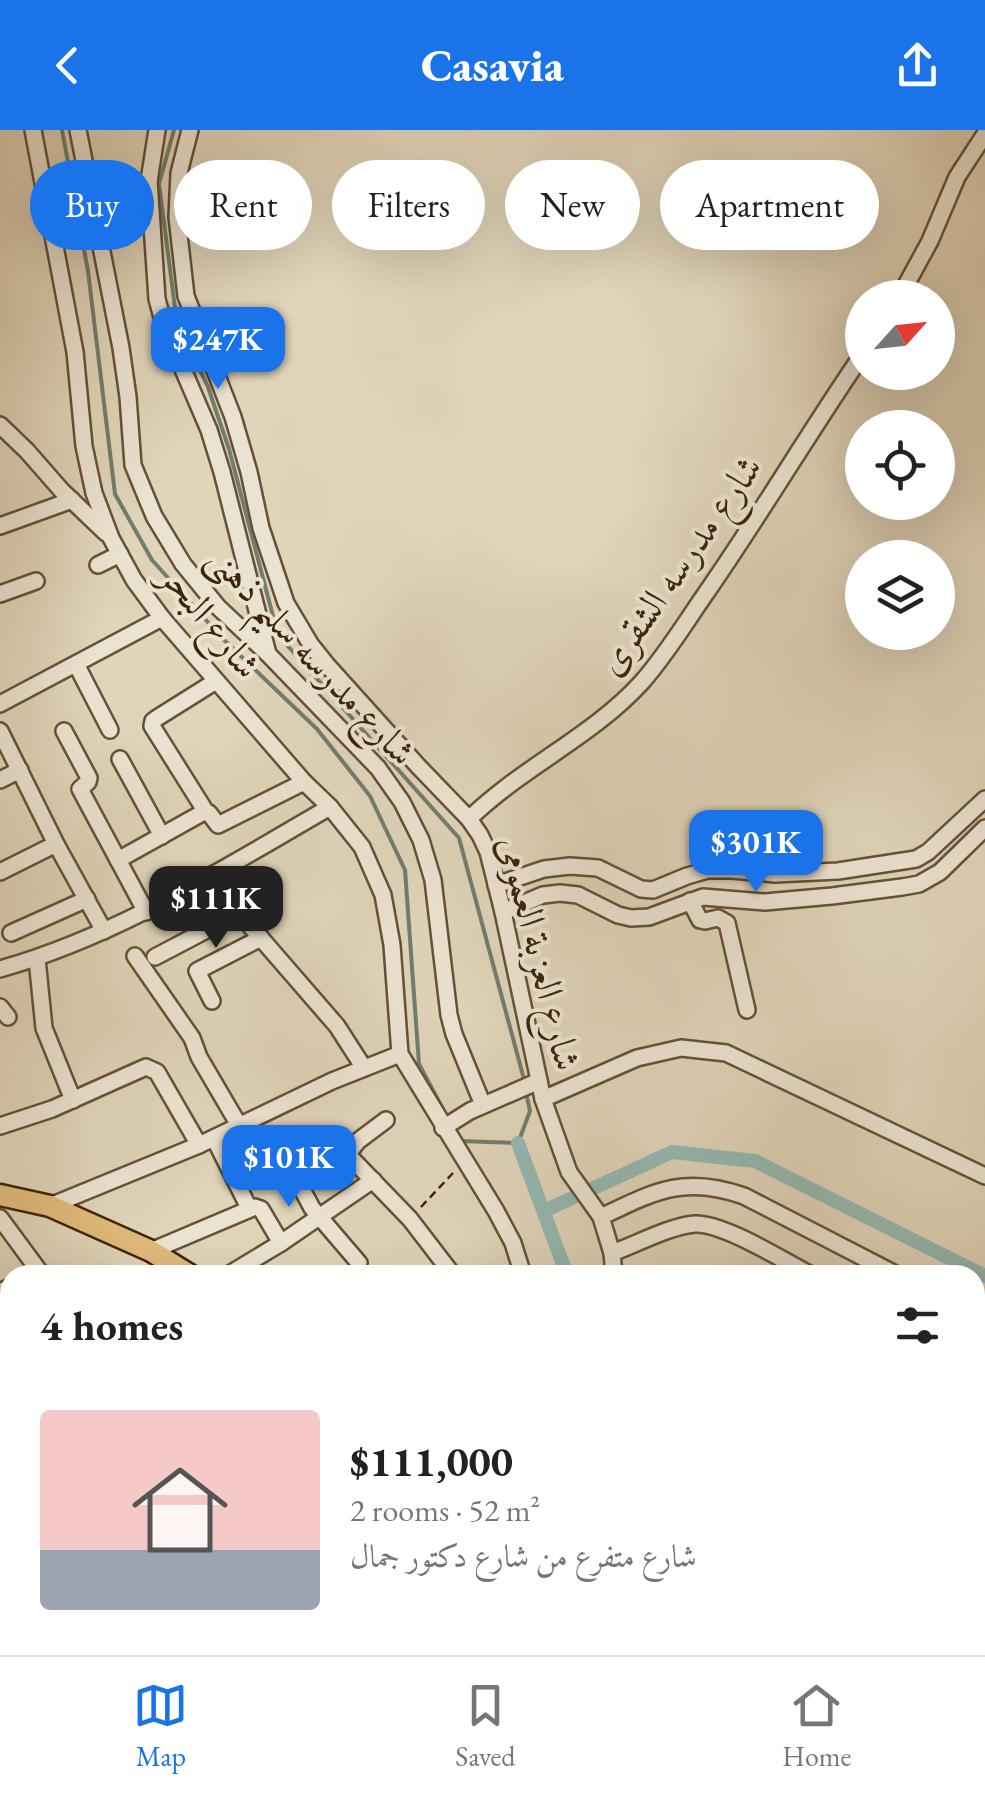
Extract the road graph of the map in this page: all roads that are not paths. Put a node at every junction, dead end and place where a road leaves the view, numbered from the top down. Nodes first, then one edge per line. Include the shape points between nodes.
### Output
1 (32, 130) edge
2 (78, 130) edge
3 (157, 130) edge
4 (190, 130) edge
5 (985, 134) edge
6 (84, 160) edge
7 (152, 160) edge
8 (102, 250) edge
9 (154, 250) edge
10 (909, 280) edge
11 (845, 379) edge
12 (0, 426) edge
13 (18, 442) junction
14 (0, 450) edge
15 (72, 500) junction
16 (0, 526) edge
17 (111, 538) junction
18 (120, 554) junction
19 (98, 564) dead end
20 (36, 581) dead end
21 (0, 594) edge
22 (162, 618) junction
23 (268, 654) junction
24 (76, 664) junction
25 (216, 681) junction
26 (0, 704) edge
27 (110, 730) dead end
28 (64, 731) dead end
29 (1, 737) edge
30 (120, 760) dead end
31 (20, 770) junction
32 (0, 780) edge
33 (304, 782) junction
34 (985, 799) edge
35 (330, 806) junction
36 (206, 812) junction
37 (470, 819) junction
38 (985, 828) edge
39 (162, 836) junction
40 (56, 844) junction
41 (118, 860) junction
42 (0, 872) edge
43 (214, 874) junction
44 (496, 885) junction
45 (86, 899) junction
46 (690, 901) junction
47 (247, 909) junction
48 (146, 912) junction
49 (502, 912) junction
50 (104, 931) junction
51 (11, 933) dead end
52 (261, 938) junction
53 (135, 956) dead end
54 (155, 957) dead end
55 (38, 958) junction
56 (0, 969) edge
57 (212, 1000) dead end
58 (747, 1010) dead end
59 (400, 1054) junction
60 (364, 1068) junction
61 (537, 1082) junction
62 (543, 1099) junction
63 (74, 1100) junction
64 (484, 1106) junction
65 (386, 1120) dead end
66 (0, 1126) edge
67 (240, 1126) junction
68 (443, 1128) junction
69 (206, 1142) junction
70 (346, 1156) junction
71 (985, 1176) edge
72 (374, 1180) junction
73 (0, 1195) edge
74 (50, 1206) junction
75 (249, 1208) junction
76 (319, 1217) junction
77 (601, 1217) junction
78 (0, 1218) edge
79 (282, 1243) junction
80 (151, 1252) junction
81 (612, 1252) junction
82 (358, 1263) dead end
83 (33, 1265) edge
84 (173, 1265) edge
85 (245, 1265) edge
86 (444, 1265) edge
87 (520, 1265) edge
88 (613, 1265) edge
89 (791, 1265) edge
90 (879, 1265) edge

1 - 17 street, شارع البحر via 75,352 84,446
2 - 6 street, شارع مدرسه سليم ذهنى
3 - 7 street
4 - 37 street, شارع العزبة العمومى via 177,216 186,296 233,417 286,603 326,665
5 - 10 street
8 - 23 street, شارع مدرسه سليم ذهنى via 122,348 133,465 154,516 182,564
9 - 23 street via 164,325 214,444
11 - 37 street, شارع مدرسه الشقرى via 644,680
12 - 13 street
13 - 14 street
13 - 15 street
15 - 16 street
15 - 17 street
17 - 18 street, شارع البحر
18 - 19 street
18 - 22 street, شارع البحر
20 - 21 street
22 - 24 street
22 - 25 street, شارع البحر
23 - 64 street, شارع مدرسه سليم ذهنى via 378,768 421,840 434,880 449,1015
24 - 26 street
24 - 27 street
25 - 33 street, شارع البحر
25 - 36 street via 152,726
28 - 41 street via 89,778 80,789
29 - 31 street
30 - 39 street
31 - 32 street
31 - 40 street
33 - 35 street, شارع البحر
33 - 36 street via 218,825
34 - 44 street via 916,859 838,871 708,870 653,890 598,868 570,866
35 - 43 street
35 - 59 street, شارع البحر via 362,848 382,894
36 - 39 street
37 - 44 street, شارع العزبة العمومى
38 - 46 street via 918,884 765,902
39 - 41 street
40 - 42 street
40 - 45 street
41 - 48 street
43 - 47 street
43 - 48 street
44 - 49 street, شارع العزبة العمومى
45 - 50 street
45 - 51 street
46 - 49 street via 631,918 560,893
46 - 58 street via 698,919 718,918 728,926
47 - 52 street
47 - 54 street
48 - 50 street
49 - 61 street, شارع العزبة العمومى
50 - 55 street
52 - 57 street via 197,971
52 - 60 street
53 - 67 street via 192,1038
55 - 56 street
55 - 63 street via 44,1028
59 - 60 street
59 - 68 street
60 - 67 street
61 - 62 street, شارع العزبة العمومى
61 - 64 street
62 - 71 street via 637,1058 682,1048 726,1054
62 - 77 street, شارع العزبة العمومى via 569,1172
63 - 66 street
63 - 69 street via 152,1068
64 - 68 street
65 - 70 street
67 - 69 street
68 - 87 street
69 - 74 street
69 - 75 street
70 - 72 street
70 - 76 street via 297,1178
72 - 76 street
72 - 86 street
73 - 74 main road
74 - 80 main road
75 - 79 street via 261,1209
75 - 80 street
76 - 79 street
76 - 82 street
77 - 81 street, شارع العزبة العمومى
77 - 90 street via 684,1185 724,1189
78 - 83 street
79 - 85 street
80 - 84 main road
81 - 88 street, شارع العزبة العمومى
81 - 89 street via 707,1225

